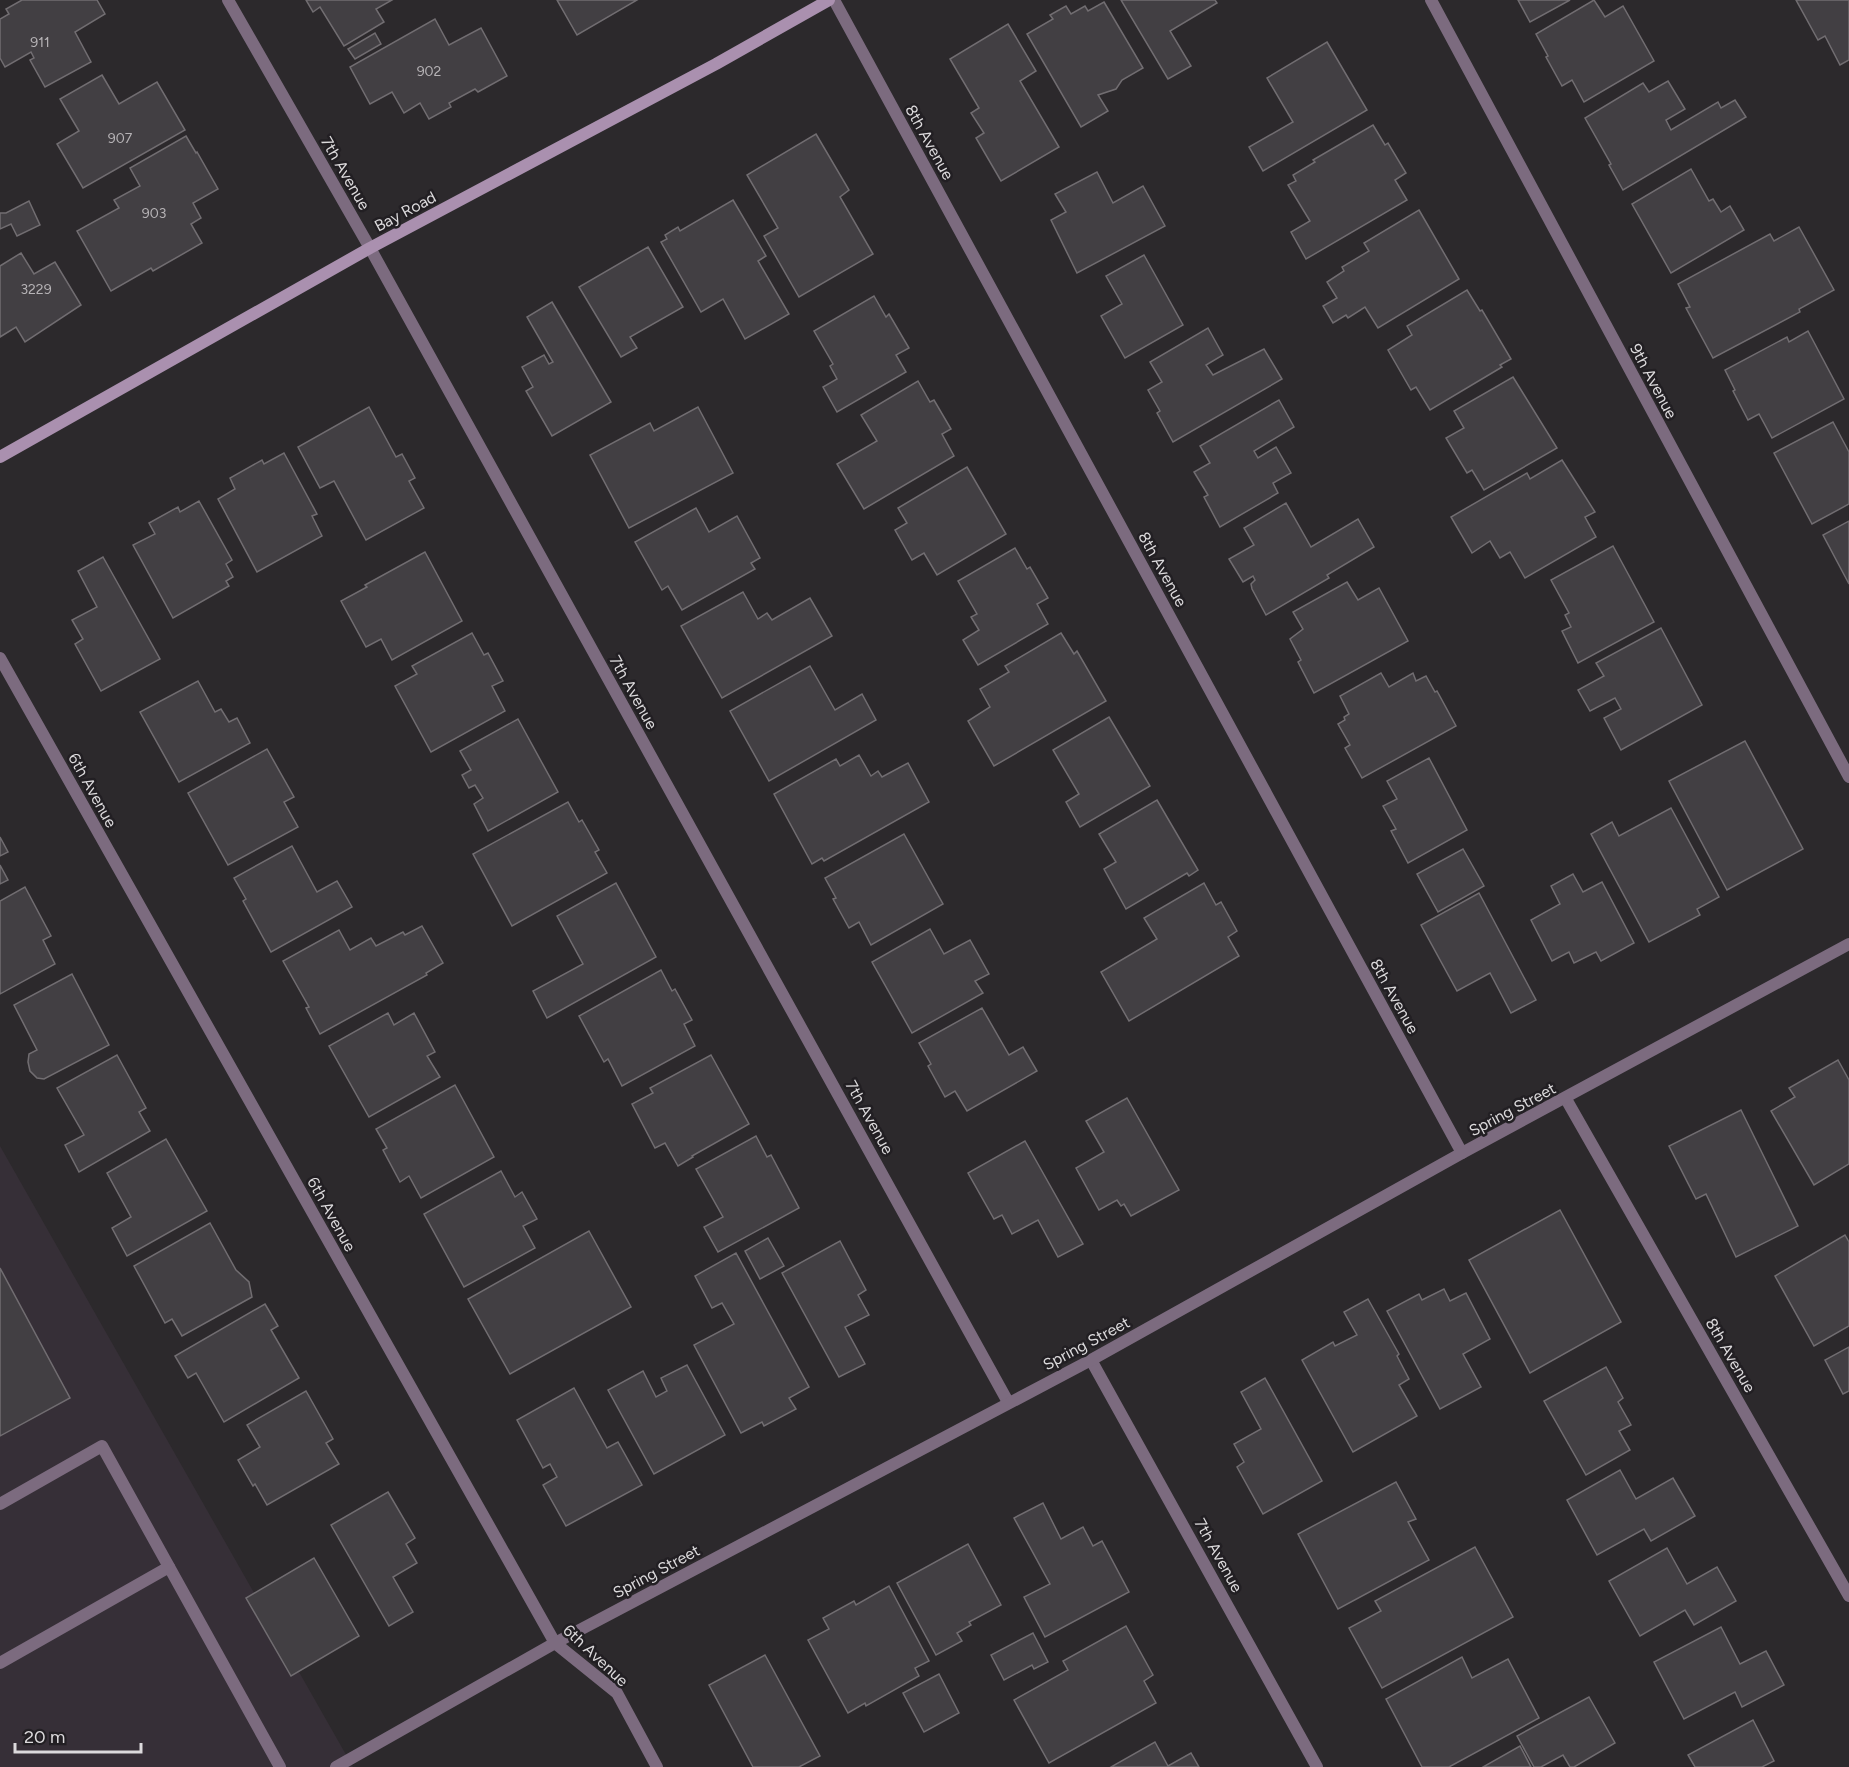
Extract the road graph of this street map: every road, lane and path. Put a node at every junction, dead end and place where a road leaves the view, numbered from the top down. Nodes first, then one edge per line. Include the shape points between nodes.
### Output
1 (228, 0) edge
2 (829, 0) edge
3 (834, 0) edge
4 (1431, 0) edge
5 (370, 248) junction
6 (0, 457) edge
7 (0, 658) edge
8 (1849, 777) edge
9 (1849, 944) edge
10 (1566, 1099) junction
11 (1462, 1153) junction
12 (1091, 1360) junction
13 (1008, 1402) junction
14 (0, 1504) edge
15 (169, 1567) junction
16 (1849, 1596) edge
17 (555, 1643) junction
18 (0, 1663) edge
19 (280, 1767) edge
20 (336, 1767) edge
21 (657, 1767) edge
22 (1317, 1767) edge

1 - 5 street, 7th Avenue
2 - 5 street, Bay Road
3 - 11 street, 8th Avenue
4 - 8 street, 9th Avenue
5 - 6 street, Bay Road
5 - 13 street, 7th Avenue
7 - 17 street, 6th Avenue
9 - 10 street, Spring Street
10 - 11 street, Spring Street
10 - 16 street, 8th Avenue
11 - 12 street, Spring Street
12 - 13 street, Spring Street
12 - 22 street, 7th Avenue
13 - 17 street, Spring Street
14 - 15 street via 102,1446
15 - 18 street
15 - 19 street
17 - 20 street, Spring Street
17 - 21 street, 6th Avenue via 616,1693

